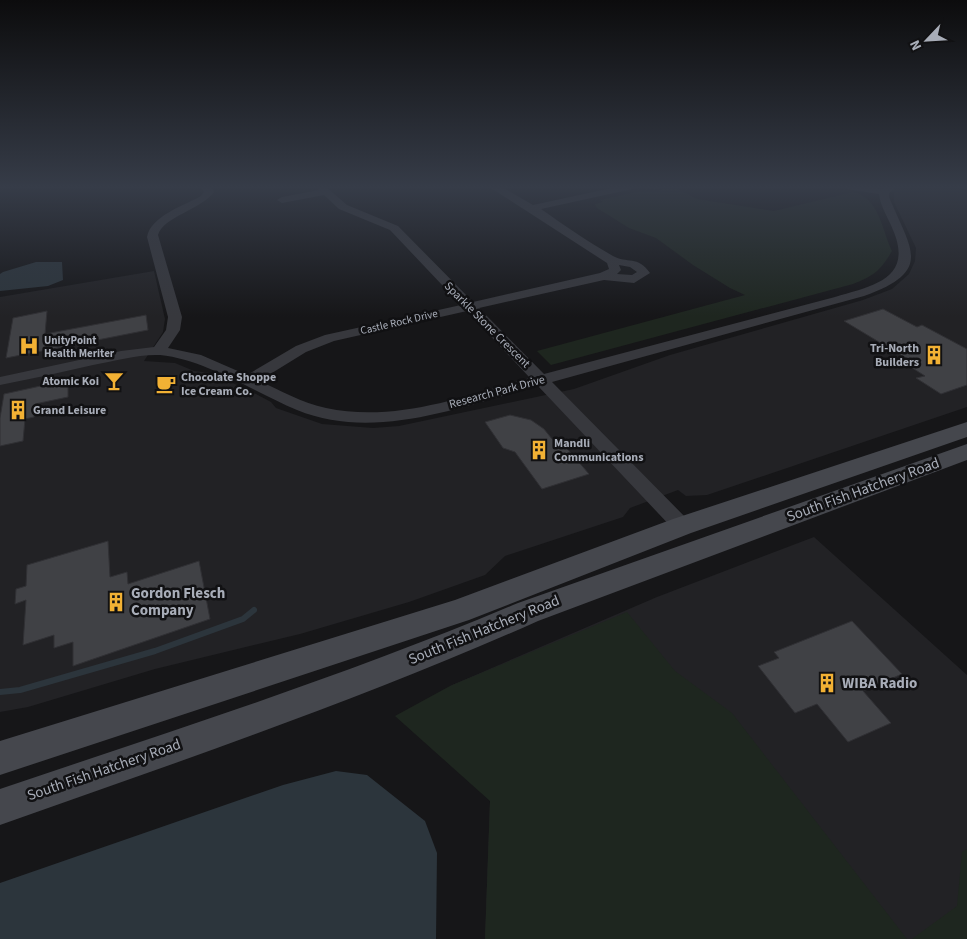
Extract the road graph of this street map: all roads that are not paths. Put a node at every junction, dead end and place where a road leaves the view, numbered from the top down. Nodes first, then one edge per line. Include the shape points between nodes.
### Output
1 (153, 230) edge
2 (396, 230) edge
3 (560, 230) edge
4 (900, 230) edge
5 (470, 306) junction
6 (159, 351) junction
7 (541, 380) junction
8 (0, 381) edge
9 (248, 381) junction
10 (967, 429) edge
11 (967, 452) edge
12 (682, 526) junction
13 (0, 758) edge
14 (0, 807) edge

1 - 6 street via 152,237 175,317 173,330
2 - 5 street, Sparkle Stone Crescent
3 - 5 street, Castle Rock Drive via 611,269
4 - 7 street, Research Park Drive via 906,252 905,261 885,283 839,300
5 - 7 street, Sparkle Stone Crescent
5 - 9 street, Castle Rock Drive via 330,338 302,349
6 - 8 street, Research Park Drive via 121,355
6 - 9 street, Research Park Drive via 196,358
7 - 9 street, Research Park Drive via 422,412 368,419 343,417 304,407
7 - 12 street, Sparkle Stone Crescent
10 - 12 main road, South Fish Hatchery Road
11 - 14 main road, South Fish Hatchery Road via 528,612 335,689
12 - 13 main road, South Fish Hatchery Road via 459,611

